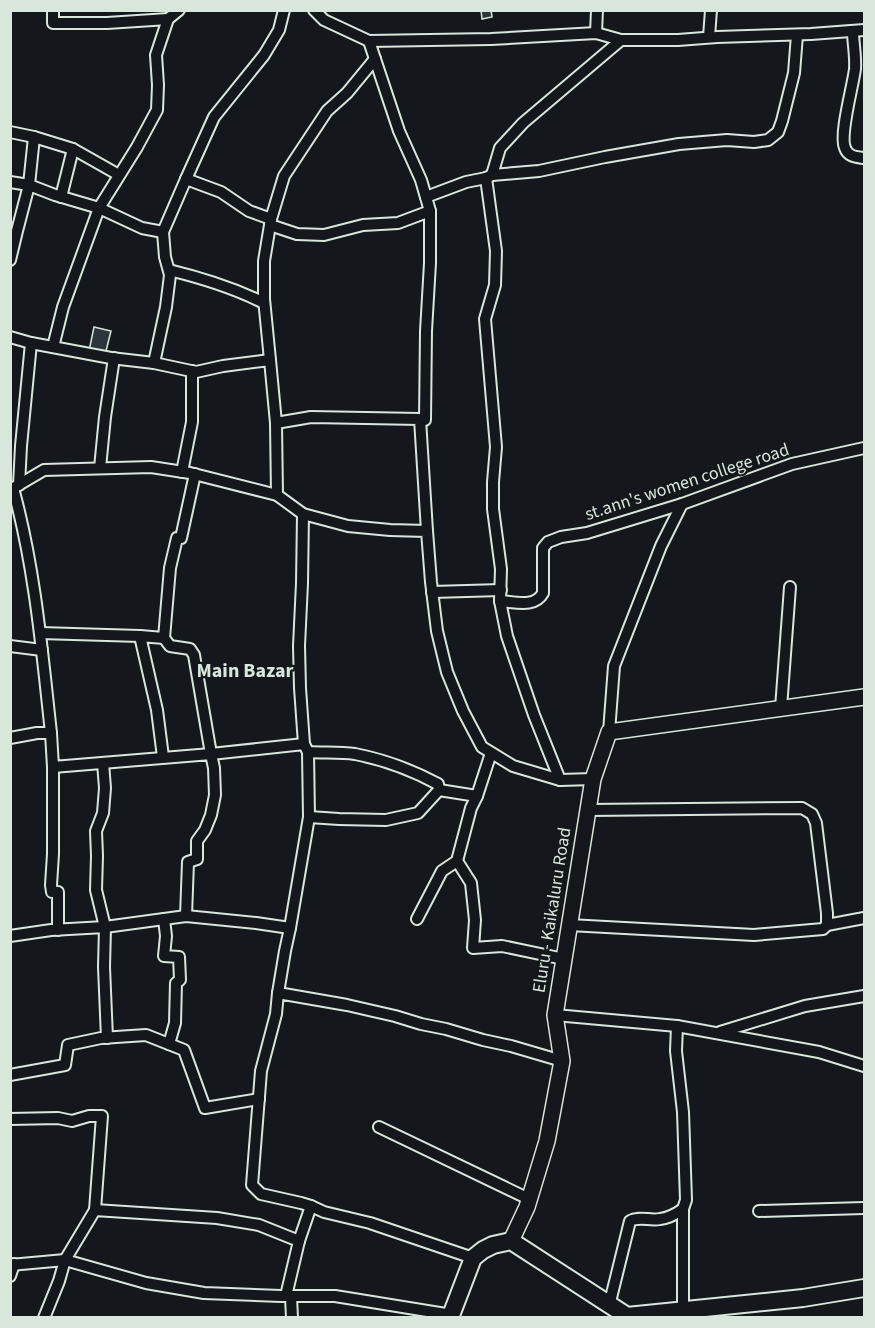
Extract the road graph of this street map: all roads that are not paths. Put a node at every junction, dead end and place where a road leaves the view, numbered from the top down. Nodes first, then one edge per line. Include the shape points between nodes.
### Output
1 (53, 10) edge
2 (179, 10) edge
3 (285, 10) edge
4 (314, 10) edge
5 (597, 10) edge
6 (711, 10) edge
7 (168, 19) junction
8 (864, 30) edge
9 (853, 31) junction
10 (596, 33) junction
11 (796, 35) junction
12 (709, 37) junction
13 (621, 40) junction
14 (369, 41) junction
15 (375, 59) junction
16 (10, 132) edge
17 (34, 137) junction
18 (73, 150) junction
19 (864, 158) edge
20 (119, 175) junction
21 (489, 177) junction
22 (186, 179) junction
23 (10, 182) edge
24 (29, 185) junction
25 (61, 197) junction
26 (426, 197) junction
27 (99, 208) junction
28 (430, 211) junction
29 (270, 222) junction
30 (163, 232) junction
31 (10, 260) edge
32 (169, 270) junction
33 (264, 303) junction
34 (10, 337) edge
35 (31, 343) junction
36 (53, 347) junction
37 (114, 358) junction
38 (270, 360) junction
39 (154, 363) junction
40 (192, 371) junction
41 (420, 419) junction
42 (276, 423) junction
43 (864, 448) edge
44 (100, 468) junction
45 (182, 472) junction
46 (195, 474) junction
47 (14, 487) edge
48 (277, 495) junction
49 (682, 504) junction
50 (303, 514) junction
51 (427, 531) junction
52 (790, 587) dead end
53 (432, 592) junction
54 (501, 596) junction
55 (40, 633) junction
56 (140, 636) junction
57 (164, 638) junction
58 (10, 646) edge
59 (42, 650) junction
60 (864, 697) edge
61 (781, 708) junction
62 (609, 732) junction
63 (51, 734) junction
64 (10, 738) edge
65 (306, 748) junction
66 (491, 753) junction
67 (211, 754) junction
68 (163, 757) junction
69 (103, 763) junction
70 (53, 767) junction
71 (593, 778) junction
72 (560, 780) junction
73 (439, 790) junction
74 (477, 795) junction
75 (588, 810) junction
76 (309, 817) junction
77 (457, 861) junction
78 (186, 916) junction
79 (864, 918) edge
80 (164, 919) junction
81 (417, 919) dead end
82 (569, 925) junction
83 (826, 925) junction
84 (105, 927) junction
85 (290, 928) junction
86 (57, 930) junction
87 (10, 936) edge
88 (564, 959) junction
89 (279, 993) junction
90 (864, 996) edge
91 (555, 1015) junction
92 (677, 1026) junction
93 (716, 1033) junction
94 (107, 1038) junction
95 (169, 1044) junction
96 (562, 1061) junction
97 (864, 1066) edge
98 (10, 1075) edge
99 (258, 1099) junction
100 (10, 1119) edge
101 (380, 1127) dead end
102 (529, 1199) junction
103 (311, 1206) junction
104 (864, 1208) edge
105 (683, 1209) junction
106 (95, 1210) junction
107 (759, 1211) dead end
108 (299, 1240) junction
109 (512, 1241) junction
110 (473, 1258) junction
111 (65, 1260) junction
112 (12, 1264) edge
113 (10, 1276) edge
114 (864, 1288) edge
115 (288, 1296) junction
116 (609, 1306) junction
117 (683, 1310) junction
118 (451, 1316) edge
119 (44, 1317) edge
120 (292, 1317) edge
121 (628, 1317) edge

1 - 7 street via 53,23
2 - 7 street
3 - 22 street via 279,30 264,55 214,117
4 - 14 street via 324,20
5 - 10 street
6 - 12 street
7 - 20 street via 156,56 157,110
8 - 9 street
9 - 11 street
9 - 19 street via 855,65 843,144 852,156
10 - 13 street
10 - 14 street
11 - 12 street
11 - 21 street via 794,73 782,121 778,132 768,140 679,144
12 - 13 street
13 - 21 street via 523,123 500,148
14 - 15 street
15 - 26 street
15 - 29 street via 327,111 284,176
16 - 17 street
17 - 18 street
17 - 24 street
18 - 20 street
18 - 25 street
20 - 27 street
21 - 26 street
21 - 54 street via 496,251 495,285 485,319 496,447 493,482
22 - 29 street via 221,192
22 - 30 street
23 - 24 street
24 - 25 street
24 - 31 street
25 - 27 street
26 - 28 street
27 - 30 street via 142,228
27 - 36 street via 63,307
28 - 29 street via 398,223 363,225 324,236 297,234
28 - 41 street via 425,420
29 - 33 street via 264,261
30 - 32 street
32 - 33 street
32 - 39 street
33 - 38 street
34 - 35 street
35 - 36 street
35 - 47 street
36 - 37 street
37 - 39 street
37 - 44 street
38 - 40 street
38 - 42 street
39 - 40 street
40 - 45 street via 192,422
41 - 42 street via 311,417
41 - 51 street
42 - 48 street
43 - 49 street, st.ann's women college road via 792,464
44 - 45 street via 151,467
44 - 47 street via 44,470
45 - 46 street
46 - 48 street
46 - 57 street via 170,568
47 - 55 street via 32,570
48 - 50 street
49 - 54 street, st.ann's women college road via 548,542 543,548 540,599 533,603
49 - 62 street via 661,546 614,666
50 - 51 street via 348,526
50 - 65 street via 299,646
51 - 53 street
52 - 61 street
53 - 54 street
53 - 66 street via 447,672 482,747
54 - 72 street via 507,636
55 - 56 street
55 - 59 street
56 - 57 street
56 - 68 street
57 - 67 street via 170,646 190,649 195,655
58 - 59 street
59 - 63 street
60 - 61 main road
61 - 62 main road
62 - 71 main road, Eluru - Kaikaluru Road
63 - 64 street
63 - 70 street
65 - 67 street
65 - 73 street via 392,763 438,784
65 - 76 street
66 - 72 street via 513,766
66 - 74 street
67 - 68 street
67 - 78 street via 216,795 205,830 197,841 197,859 188,862
68 - 69 street
69 - 70 street
69 - 84 street via 105,788 103,813 96,831 96,890
70 - 86 street via 51,885 52,892 58,892
71 - 72 street
71 - 75 main road, Eluru - Kaikaluru Road
73 - 74 street
73 - 76 street via 418,813 386,820
74 - 77 street
75 - 82 main road, Eluru - Kaikaluru Road
75 - 83 street via 802,808 812,814 816,823
76 - 85 street
77 - 81 street via 442,871
77 - 88 street via 471,883 473,948 502,946
78 - 80 street
78 - 85 street
79 - 83 street
80 - 84 street
80 - 95 street via 164,956 179,957 180,980 176,984 175,1023
82 - 83 street via 754,935 823,929
82 - 88 main road, Eluru - Kaikaluru Road
84 - 86 street
84 - 94 street
85 - 89 street
86 - 87 street
88 - 91 main road, Eluru - Kaikaluru Road
89 - 96 street via 395,1016
89 - 99 street
90 - 93 street via 805,1006
91 - 92 street
91 - 96 main road, Eluru - Kaikaluru Road
92 - 93 street
92 - 105 street via 686,1200
93 - 97 street via 819,1052
94 - 95 street via 146,1035
94 - 98 street via 68,1045 65,1065
95 - 99 street via 184,1050 205,1108
96 - 102 main road, Eluru - Kaikaluru Road via 547,1141
99 - 103 street via 252,1185 261,1194
100 - 106 street via 72,1121 102,1116
101 - 102 street
102 - 109 main road, Eluru - Kaikaluru Road
103 - 108 street
103 - 110 street
104 - 107 street
105 - 116 street via 658,1220 630,1221
105 - 117 street
106 - 108 street via 217,1218 259,1225
106 - 111 street
108 - 115 street
109 - 110 main road via 493,1245
109 - 116 main road
110 - 118 main road
111 - 112 street
111 - 115 street via 146,1283 204,1293
111 - 119 street
112 - 113 street
114 - 117 main road
115 - 118 street via 335,1296
115 - 120 street
116 - 121 main road
117 - 121 main road

